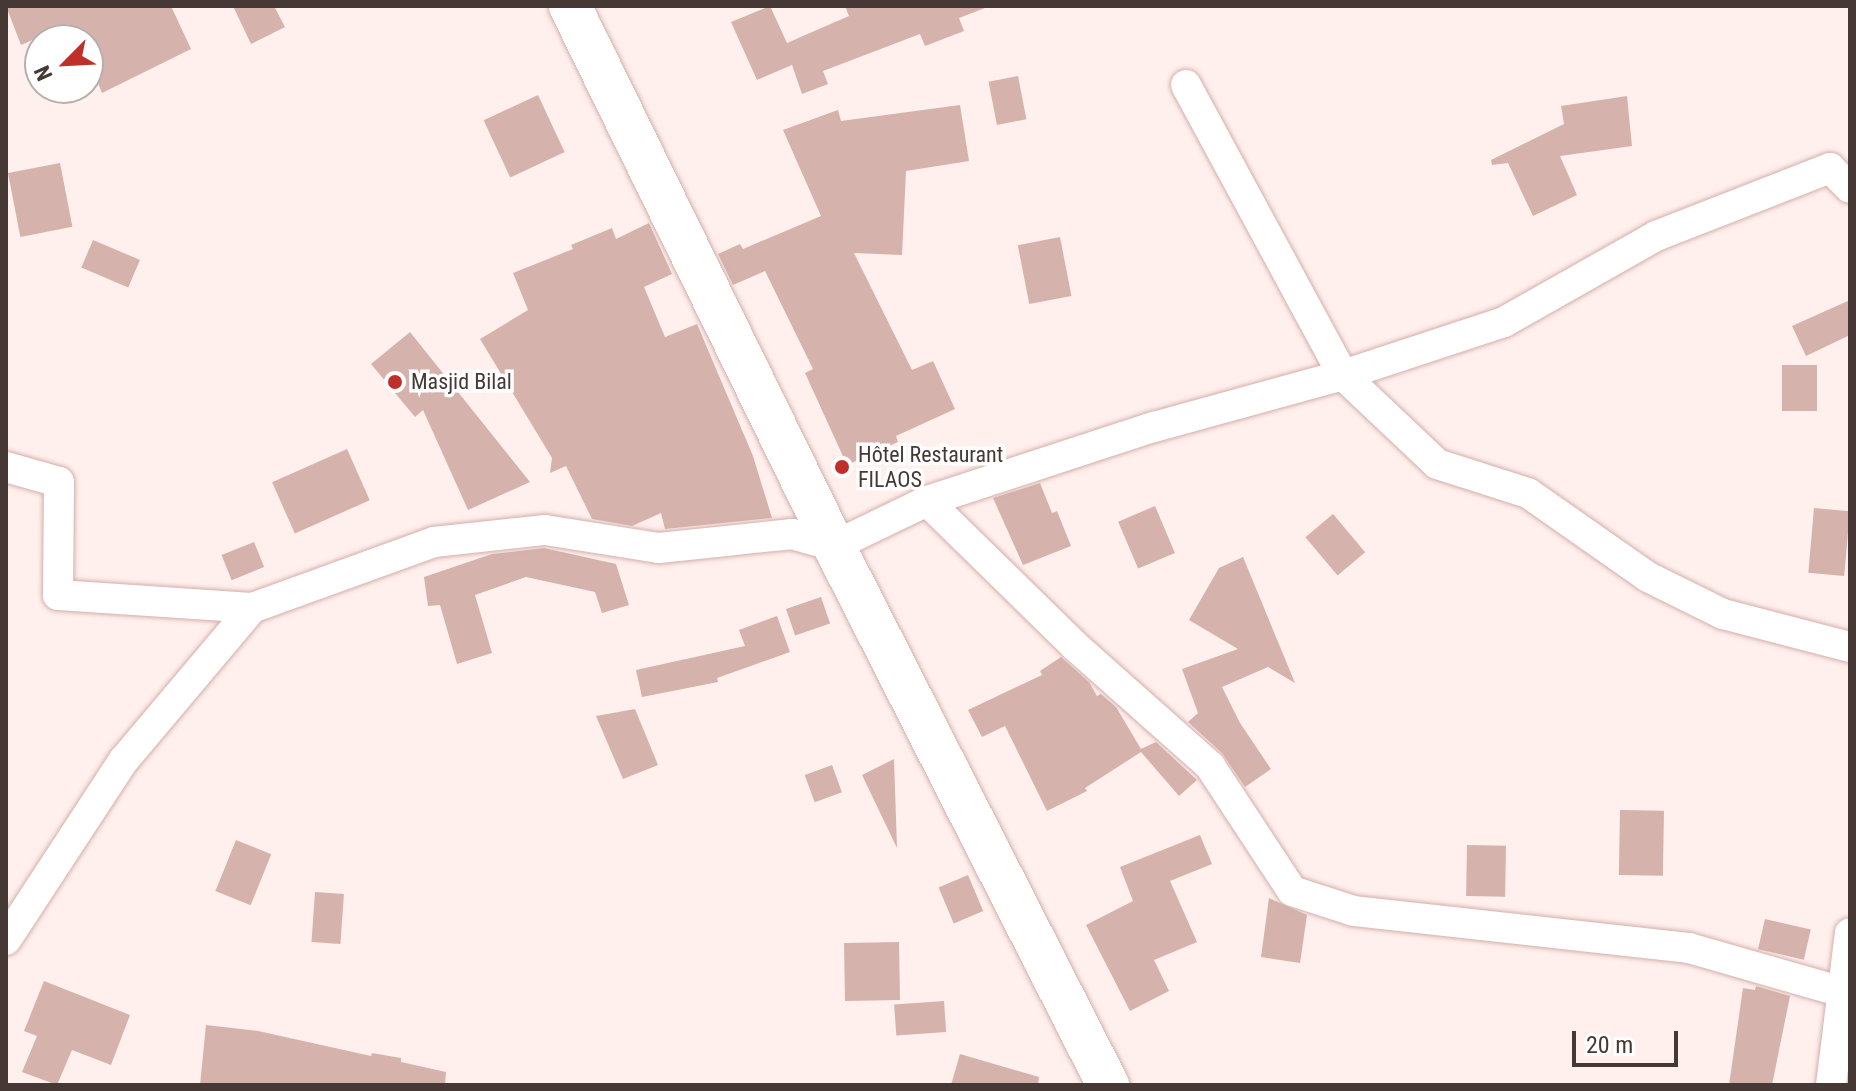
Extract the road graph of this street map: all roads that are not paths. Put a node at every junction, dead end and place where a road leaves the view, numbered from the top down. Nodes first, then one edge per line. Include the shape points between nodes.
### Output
1 (570, 6) edge
2 (1186, 85) dead end
3 (1850, 188) edge
4 (1343, 375) junction
5 (6, 467) edge
6 (927, 501) junction
7 (834, 546) junction
8 (252, 608) junction
9 (1850, 647) edge
10 (1850, 933) edge
11 (6, 940) edge
12 (1842, 992) junction
13 (1108, 1085) edge
14 (1831, 1085) edge

1 - 7 main road
2 - 4 street
3 - 4 street via 1830,168 1656,236 1504,322
4 - 6 street via 1154,427
4 - 9 street via 1437,464 1528,493 1648,577 1723,614
5 - 8 street via 59,482 58,595
6 - 7 street
6 - 12 street via 1075,646 1210,766 1292,891 1354,911 1689,948
7 - 8 street via 792,534 659,548 545,530 434,542
7 - 13 main road
8 - 11 street via 124,760
10 - 12 street
12 - 14 street

